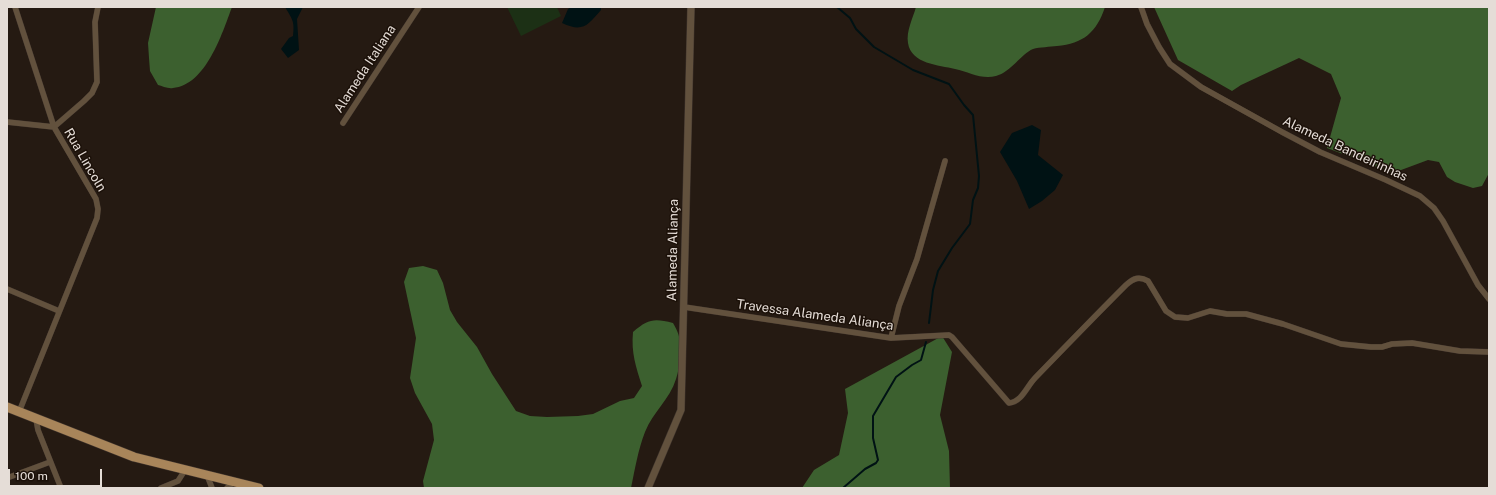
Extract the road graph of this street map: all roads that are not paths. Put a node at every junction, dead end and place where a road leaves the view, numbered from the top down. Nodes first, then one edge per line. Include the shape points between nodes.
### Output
1 (15, 7) edge
2 (98, 7) edge
3 (419, 7) edge
4 (691, 7) edge
5 (1141, 7) edge
6 (7, 122) edge
7 (343, 124) dead end
8 (54, 127) junction
9 (945, 161) dead end
10 (7, 289) edge
11 (1489, 299) edge
12 (684, 307) junction
13 (59, 311) junction
14 (891, 338) junction
15 (1489, 352) edge
16 (7, 407) edge
17 (19, 412) junction
18 (36, 419) junction
19 (50, 462) junction
20 (184, 470) junction
21 (207, 475) junction
22 (7, 478) edge
23 (230, 485) edge
24 (61, 488) edge
25 (160, 488) edge
26 (212, 488) edge
27 (259, 488) edge
28 (648, 488) edge

1 - 8 street, Rua Lincoln
2 - 8 street via 95,22 97,82 92,93
3 - 7 street, Alameda Italiana
4 - 12 street, Alameda Aliança
5 - 11 street, Alameda Bandeirinhas via 1150,30 1170,64 1201,87 1320,152 1420,196 1434,208 1443,221
6 - 8 street
8 - 13 street, Rua Lincoln via 96,199 98,209 97,218
9 - 14 street
10 - 13 street
12 - 14 street, Travessa Alameda Aliança
12 - 28 street, Alameda Aliança via 681,410
13 - 17 street, Rua Lincoln
14 - 15 street, Travessa Alameda Aliança via 945,334 952,337 1009,403 1014,403 1072,339 1133,278 1137,278 1148,281 1166,312 1175,317 1188,318 1210,311 1246,314 1341,344 1371,347 1422,344 1460,351
16 - 17 main road
17 - 18 main road
18 - 19 street
18 - 20 main road via 134,457
19 - 22 street
19 - 24 street
20 - 21 main road
20 - 25 street via 178,481
21 - 23 main road
21 - 26 street
23 - 27 main road

